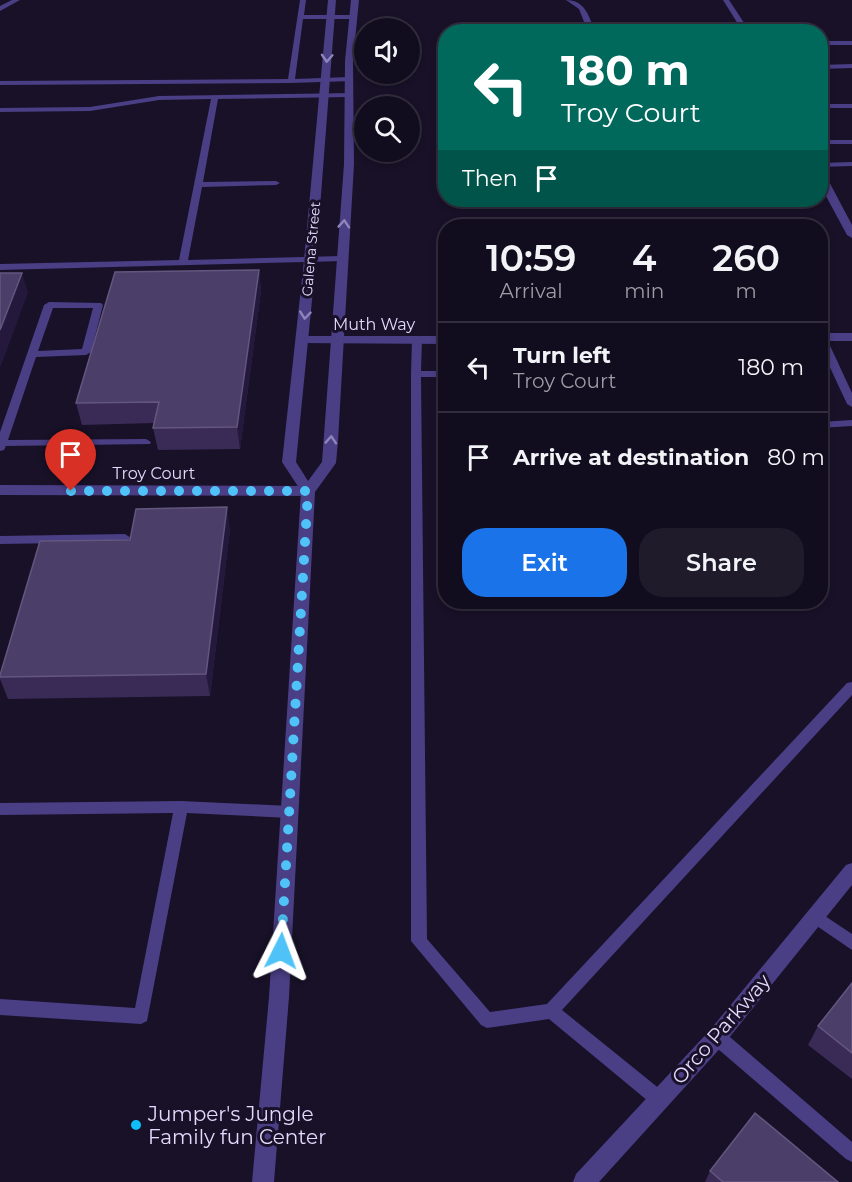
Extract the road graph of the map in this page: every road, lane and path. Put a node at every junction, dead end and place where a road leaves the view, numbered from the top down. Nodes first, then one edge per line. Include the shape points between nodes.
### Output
1 (17, 0) edge
2 (303, 0) edge
3 (332, 0) edge
4 (355, 0) edge
5 (569, 0) edge
6 (726, 0) edge
7 (0, 9) edge
8 (300, 17) junction
9 (330, 17) junction
10 (353, 17) junction
11 (589, 24) edge
12 (742, 24) edge
13 (828, 43) edge
14 (852, 43) edge
15 (852, 66) edge
16 (828, 67) edge
17 (349, 79) junction
18 (326, 80) junction
19 (291, 81) junction
20 (0, 83) edge
21 (349, 95) junction
22 (324, 96) junction
23 (215, 97) junction
24 (828, 106) edge
25 (852, 106) edge
26 (0, 110) edge
27 (828, 142) edge
28 (852, 142) edge
29 (852, 164) edge
30 (828, 165) edge
31 (276, 183) dead end
32 (198, 185) junction
33 (828, 189) edge
34 (852, 235) edge
35 (342, 259) junction
36 (310, 260) junction
37 (183, 263) junction
38 (0, 267) edge
39 (828, 337) edge
40 (852, 337) edge
41 (302, 340) junction
42 (336, 340) junction
43 (417, 340) junction
44 (438, 340) edge
45 (828, 352) edge
46 (32, 354) junction
47 (416, 374) junction
48 (438, 374) edge
49 (852, 404) edge
50 (852, 423) edge
51 (828, 424) edge
52 (146, 442) dead end
53 (1, 445) edge
54 (0, 490) edge
55 (308, 491) junction
56 (125, 538) edge
57 (0, 540) edge
58 (852, 687) edge
59 (181, 807) junction
60 (0, 809) edge
61 (290, 812) junction
62 (852, 872) edge
63 (816, 916) junction
64 (852, 943) edge
65 (0, 1007) edge
66 (551, 1011) junction
67 (717, 1037) junction
68 (660, 1100) junction
69 (852, 1153) edge
70 (263, 1182) edge
71 (585, 1182) edge

1 - 7 lane
2 - 8 lane
3 - 9 street, Galena Street
4 - 10 street, Galena Street
5 - 11 lane via 582,8
6 - 12 lane
8 - 9 lane
8 - 19 lane
9 - 10 lane
9 -> 18 street, Galena Street
10 - 17 street, Galena Street
13 - 14 lane
15 - 16 lane
17 - 18 lane
17 - 21 street, Galena Street
18 - 19 lane
18 - 22 street, Galena Street
19 - 20 lane
21 - 22 lane
35 -> 21 street, Galena Street
22 - 23 lane
22 - 36 street, Galena Street
23 - 26 lane via 159,98 90,109
23 - 32 lane
24 - 25 lane
27 - 28 lane
29 - 30 lane
31 - 32 lane
32 - 37 lane
33 - 34 street
35 - 36 lane
35 - 42 street, Galena Street
36 - 37 lane
36 -> 41 street, Galena Street
37 - 38 lane
39 - 40 street
41 - 42 street, Muth Way
41 - 55 street, Galena Street via 289,462
42 - 43 street, Muth Way
55 -> 42 street, Galena Street via 329,463
43 - 44 street, Muth Way
43 - 47 lane
45 - 49 lane
46 - 46 lane via 49,304 98,305 86,352
46 - 53 lane
47 - 48 lane
47 - 66 lane via 419,941 487,1020
50 - 51 lane
52 - 53 lane
54 - 55 street, Troy Court
55 - 61 street
56 - 57 lane
58 - 66 lane
59 - 60 lane
59 - 61 lane
59 - 65 lane via 141,1016
61 - 70 street
62 - 63 street, Orco Parkway
63 - 64 lane
63 - 67 street, Orco Parkway
66 - 68 lane
67 - 68 street, Orco Parkway
67 - 69 lane
68 - 71 street, Orco Parkway

